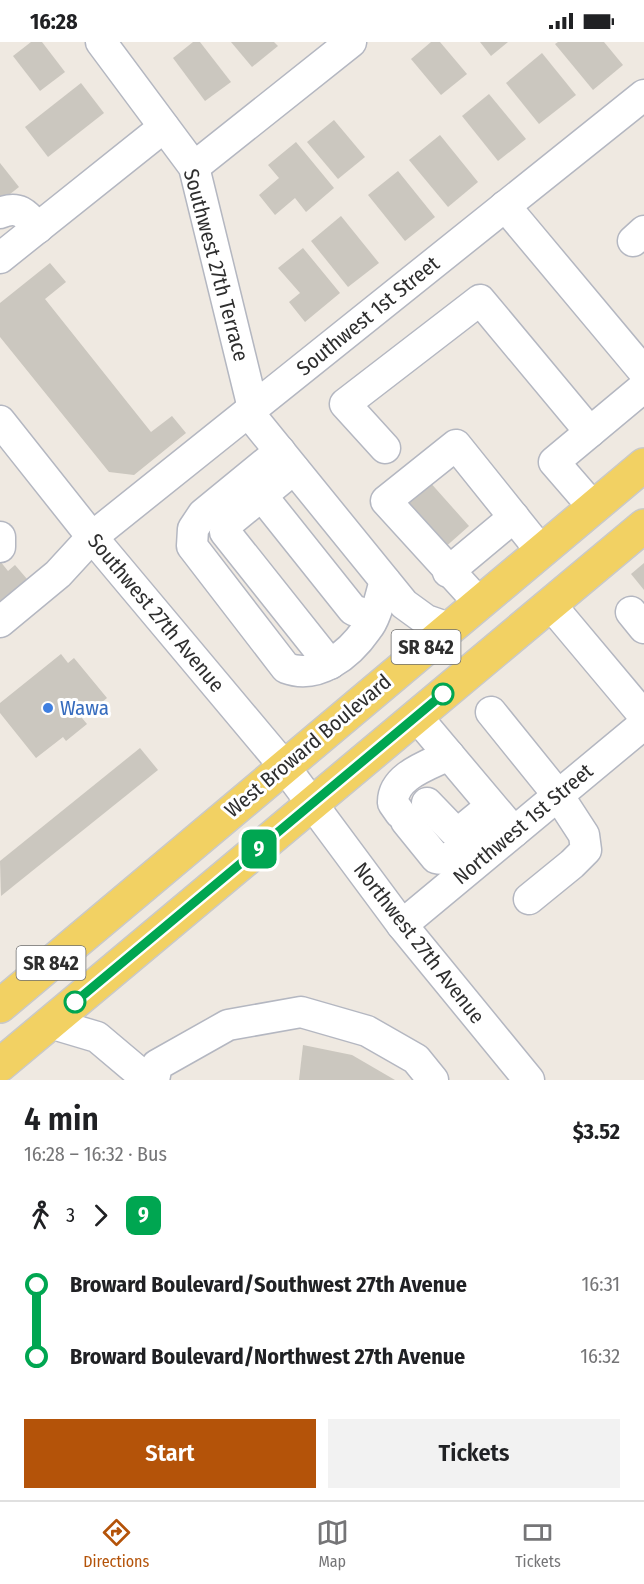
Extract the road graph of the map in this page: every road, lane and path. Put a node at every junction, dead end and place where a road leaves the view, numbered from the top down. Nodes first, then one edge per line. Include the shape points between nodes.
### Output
1 (101, 42) edge
2 (351, 42) edge
3 (644, 95) edge
4 (164, 127) junction
5 (194, 167) junction
6 (504, 206) junction
7 (0, 213) edge
8 (38, 228) junction
9 (0, 258) edge
10 (644, 372) edge
11 (644, 387) edge
12 (251, 410) junction
13 (0, 421) edge
14 (591, 432) junction
15 (385, 448) dead end
16 (287, 460) junction
17 (644, 465) edge
18 (262, 496) junction
19 (593, 507) junction
20 (514, 517) junction
21 (644, 526) edge
22 (0, 537) edge
23 (92, 537) junction
24 (0, 547) edge
25 (541, 551) junction
26 (448, 572) junction
27 (386, 582) junction
28 (479, 603) junction
29 (550, 604) junction
30 (373, 617) junction
31 (0, 622) edge
32 (449, 628) junction
33 (330, 664) junction
34 (491, 712) dead end
35 (644, 716) edge
36 (417, 717) junction
37 (644, 724) edge
38 (449, 755) junction
39 (284, 766) junction
40 (558, 795) junction
41 (311, 805) junction
42 (502, 818) junction
43 (529, 899) dead end
44 (402, 925) junction
45 (0, 1006) edge
46 (50, 1023) junction
47 (0, 1065) edge
48 (148, 1080) edge
49 (154, 1080) edge
50 (433, 1080) edge
51 (529, 1080) edge

1 - 4 street, Southwest 27th Terrace
2 - 5 street
3 - 6 street, Southwest 1st Street
4 - 5 street, Southwest 27th Terrace
4 - 8 street
5 - 12 street, Southwest 27th Terrace
6 - 10 street
6 - 12 street, Southwest 1st Street
7 - 8 street via 20,210
8 - 9 street
11 - 14 street
12 - 16 street
12 - 23 street, Southwest 1st Street
13 - 23 street, Southwest 27th Avenue
14 - 15 street via 480,300 345,404
14 - 19 street via 554,462
16 - 18 street
16 - 27 street
16 - 33 street via 203,514 193,529 192,546 286,668 300,673
17 - 19 main road, West Broward Boulevard / SR 842
18 - 30 street via 353,610
18 - 33 street via 226,524 225,531
19 - 25 main road, West Broward Boulevard / SR 842
20 - 25 street
20 - 26 street
20 - 26 street via 456,445 386,501
21 - 29 main road, SR 842
22 - 24 street
23 - 31 street, Southwest 1st Street via 58,574
23 - 39 street, Southwest 27th Avenue
25 - 28 main road, West Broward Boulevard / SR 842
26 - 28 street
27 - 30 street
27 - 32 street via 404,604 426,620
28 - 32 main road, West Broward Boulevard / SR 842
29 - 35 street
29 - 36 main road, SR 842
30 - 33 street via 369,628 350,649
32 - 39 main road, West Broward Boulevard / SR 842
34 - 40 street
36 - 38 street
36 - 41 main road, SR 842
37 - 40 street, Northwest 1st Street
38 - 42 street
38 - 42 street via 413,802 436,858 452,857
39 - 41 street, Southwest 27th Avenue
39 - 45 main road, West Broward Boulevard / SR 842
40 - 42 street, Northwest 1st Street
40 - 43 street via 584,835 586,850
41 - 44 street, Northwest 27th Avenue
41 - 46 main road, SR 842
42 - 44 street, Northwest 1st Street
44 - 51 street, Northwest 27th Avenue
46 - 47 main road, SR 842
46 - 48 street via 97,1037
49 - 50 street via 157,1065 228,1025 301,1012 367,1031 416,1059

